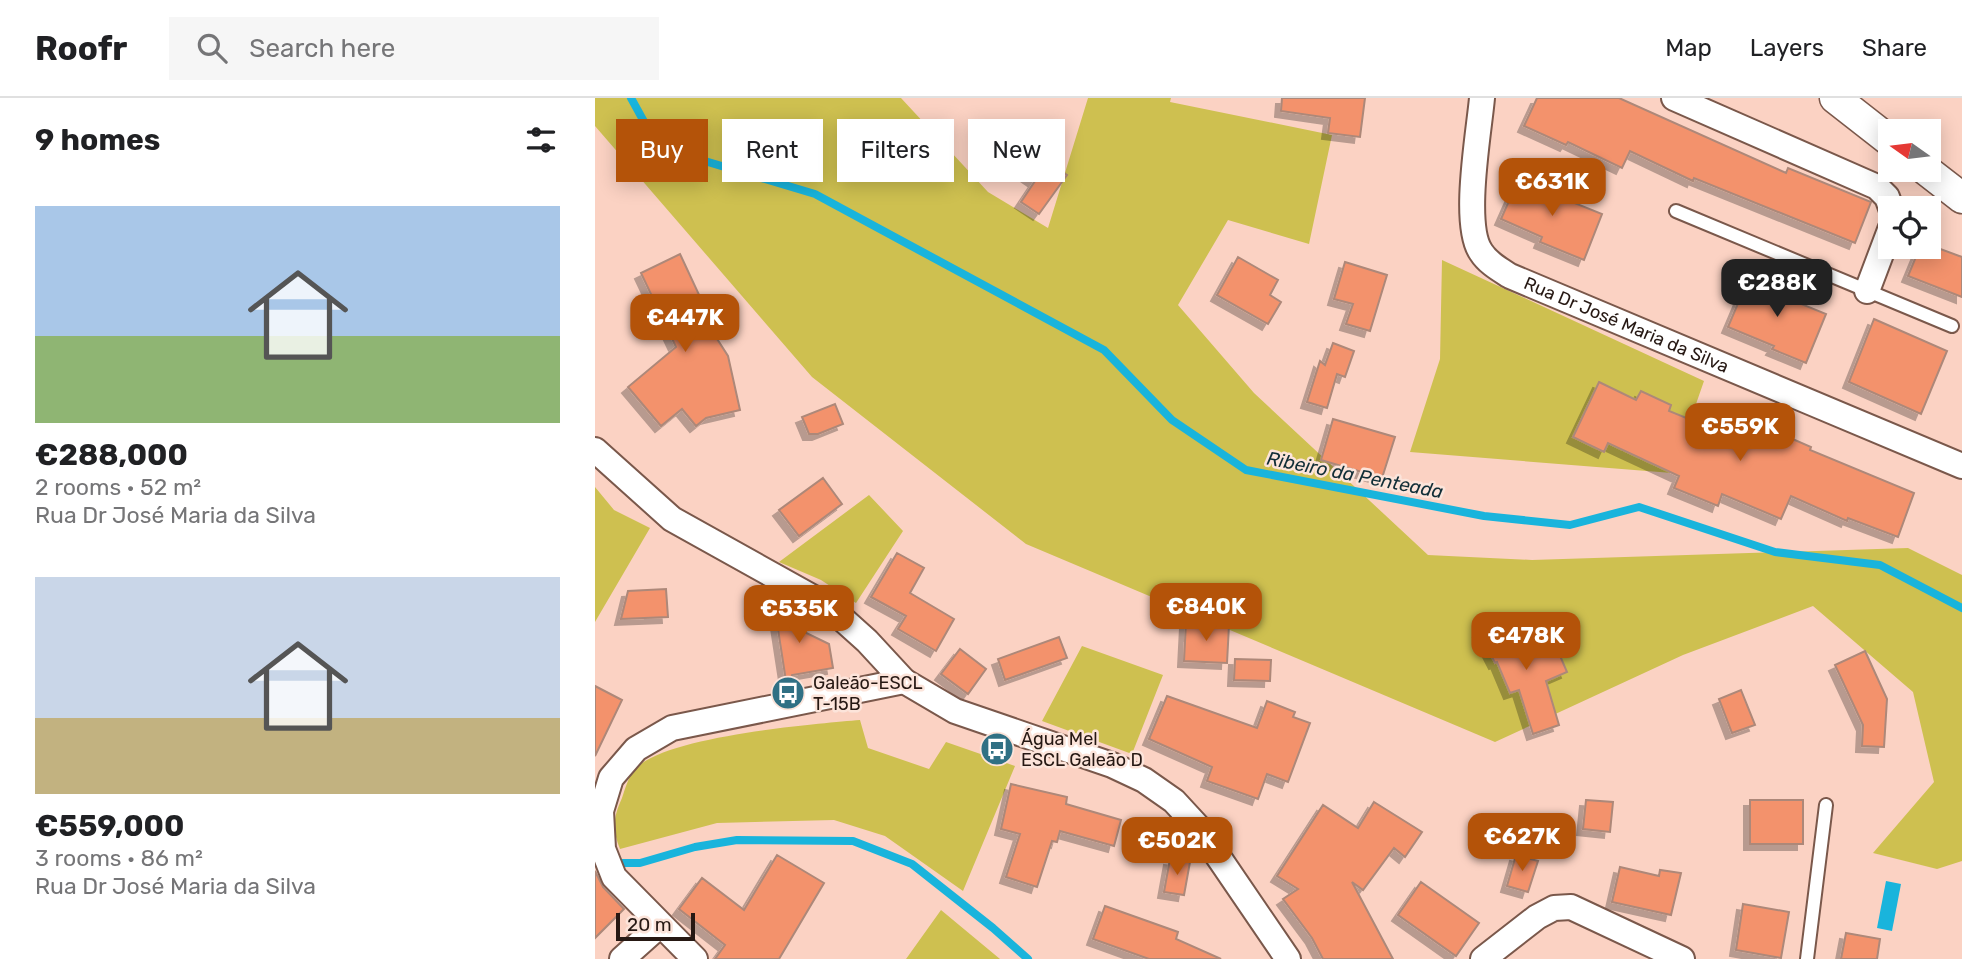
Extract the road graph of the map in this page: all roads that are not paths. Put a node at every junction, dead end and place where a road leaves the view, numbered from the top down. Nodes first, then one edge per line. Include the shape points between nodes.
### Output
1 (1482, 98) edge
2 (1674, 98) edge
3 (1835, 98) edge
4 (1878, 132) edge
5 (1941, 182) edge
6 (1886, 196) edge
7 (1962, 198) edge
8 (1677, 211) dead end
9 (1879, 259) edge
10 (1867, 291) junction
11 (1952, 326) dead end
12 (595, 450) edge
13 (1962, 466) edge
14 (904, 681) junction
15 (1826, 805) dead end
16 (660, 925) junction
17 (621, 959) edge
18 (695, 959) edge
19 (1288, 959) edge
20 (1483, 959) edge
21 (1682, 959) edge
22 (1807, 959) edge

1 - 13 street, Rua Dr José Maria da Silva via 1472,229 1489,262 1510,276
2 - 6 street via 1877,187
3 - 4 street
5 - 7 street
8 - 10 lane
9 - 10 street
10 - 11 lane
12 - 14 street via 672,519 828,606
14 - 16 street via 672,728 636,749 611,778 601,811 603,849 614,877
14 - 19 street via 955,711 1112,765 1174,801 1198,827
15 - 22 lane
16 - 17 street
16 - 18 street
20 - 21 street via 1537,917 1554,908 1570,907

